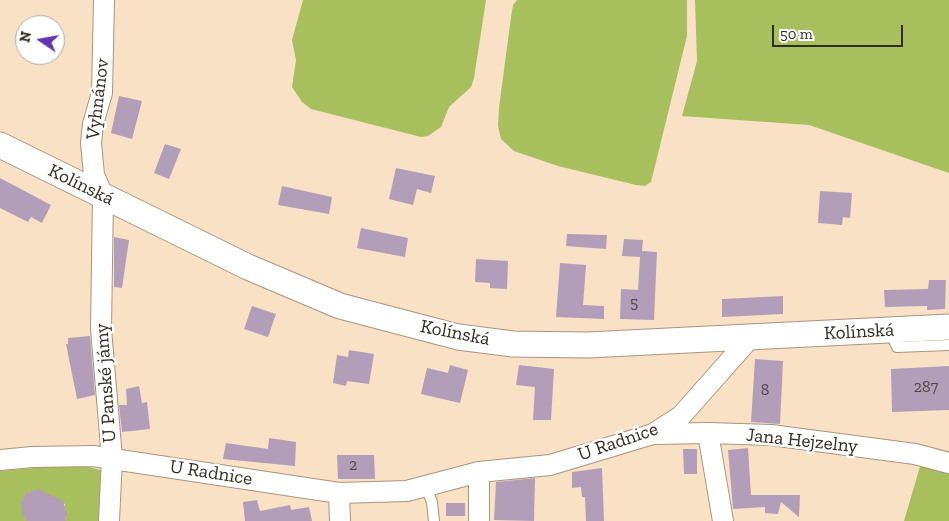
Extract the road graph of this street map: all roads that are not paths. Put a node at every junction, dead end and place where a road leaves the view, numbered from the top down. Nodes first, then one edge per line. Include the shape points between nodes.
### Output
1 (104, 0) edge
2 (0, 145) edge
3 (103, 196) junction
4 (949, 327) edge
5 (890, 330) junction
6 (750, 338) junction
7 (949, 345) edge
8 (708, 433) junction
9 (653, 434) junction
10 (112, 458) junction
11 (0, 460) edge
12 (949, 463) edge
13 (479, 472) junction
14 (426, 487) junction
15 (339, 493) junction
16 (109, 521) edge
17 (340, 521) edge
18 (434, 521) edge
19 (479, 521) edge
20 (723, 521) edge

1 - 3 street, Vyhnánov via 102,93 91,143 94,175
2 - 3 street, Kolínská
3 - 6 street, Kolínská via 248,268 340,306 458,337 513,344 588,345
3 - 10 street, U Panské jámy via 101,329
4 - 5 street, Kolínská
5 - 6 street, Kolínská
5 - 7 lane via 897,346
6 - 9 street, U Radnice via 681,416
8 - 9 street, Jana Hejzelny
8 - 12 street, Jana Hejzelny via 771,435 915,454
8 - 20 street
9 - 13 street, U Radnice via 550,465
10 - 11 street, U Panské jámy via 40,456
10 - 15 street, U Radnice
10 - 16 street
13 - 14 street, U Radnice
13 - 19 street
14 - 15 street, U Radnice via 407,491
14 - 18 lane
15 - 17 street

